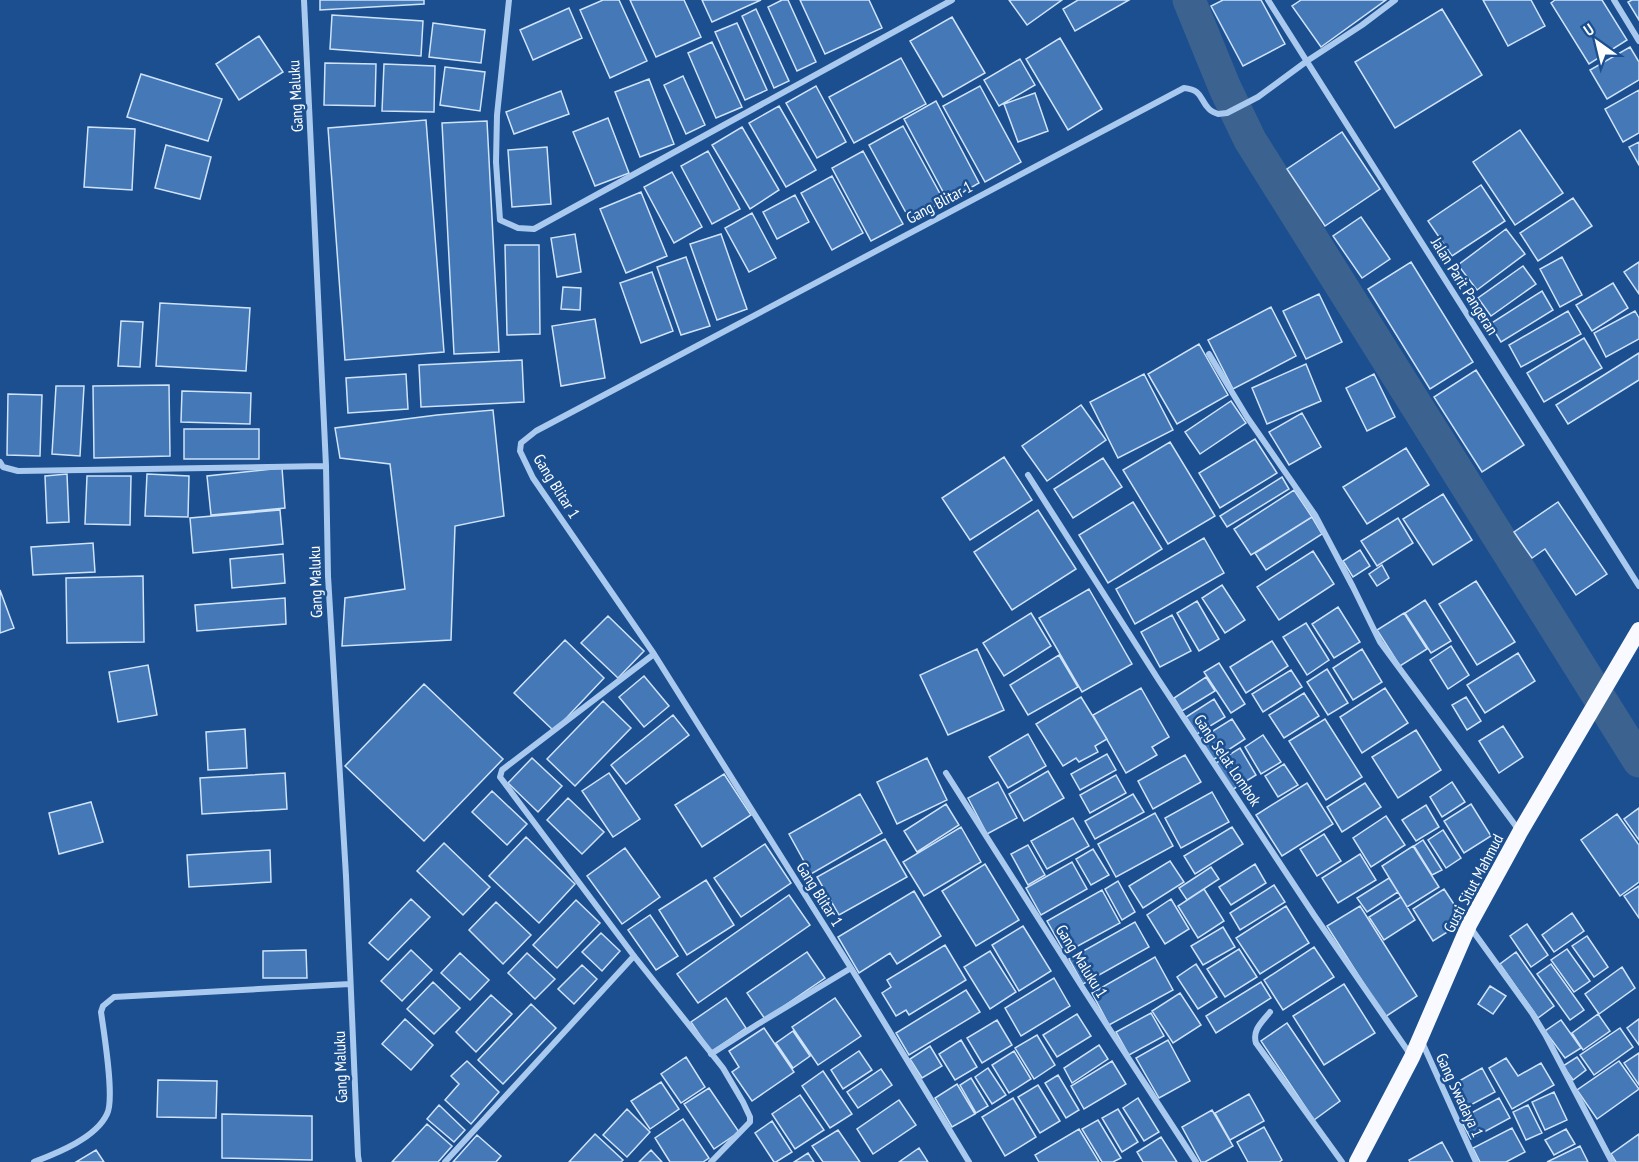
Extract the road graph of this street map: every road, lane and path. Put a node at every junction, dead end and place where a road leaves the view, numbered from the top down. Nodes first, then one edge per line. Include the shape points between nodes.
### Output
1 (304, 0) edge
2 (509, 0) edge
3 (952, 0) edge
4 (1268, 0) edge
5 (1395, 0) edge
6 (1614, 0) edge
7 (1639, 41) edge
8 (1307, 61) junction
9 (1209, 354) dead end
10 (0, 462) edge
11 (326, 466) junction
12 (1028, 475) dead end
13 (1639, 586) edge
14 (1636, 637) edge
15 (654, 654) junction
16 (946, 773) dead end
17 (1521, 832) junction
18 (1469, 925) junction
19 (634, 956) junction
20 (851, 968) junction
21 (350, 984) junction
22 (1270, 1012) dead end
23 (1420, 1038) junction
24 (711, 1054) junction
25 (1412, 1057) junction
26 (34, 1162) edge
27 (359, 1162) edge
28 (445, 1162) edge
29 (711, 1162) edge
30 (969, 1162) edge
31 (1196, 1162) edge
32 (1342, 1162) edge
33 (1357, 1162) edge
34 (1476, 1162) edge
35 (1612, 1162) edge

1 - 11 street, Gang Maluku
2 - 3 street via 496,162 501,220 518,228 534,229
4 - 8 street, Jalan Parit Pangeran
5 - 8 street
6 - 7 street
8 - 13 street, Jalan Parit Pangeran
8 - 15 street, Gang Blitar 1 via 1258,97 1227,113 1209,109 1200,94 1184,88 536,431 520,443 533,478
9 - 17 street via 1315,515 1380,642
10 - 11 street via 3,467 18,471
11 - 21 street, Gang Maluku via 328,576
12 - 25 street, Gang Selat Lombok via 1164,689
14 - 17 highway, Gusti Situt Mahmud
15 - 19 street via 500,775
15 - 20 street, Gang Blitar 1
16 - 31 street, Gang Maluku 1
17 - 18 highway, Gusti Situt Mahmud
18 - 23 highway, Gusti Situt Mahmud
18 - 35 street via 1546,1036
19 - 24 street
19 - 28 street
20 - 24 street
20 - 30 street, Gang Blitar 1
21 - 26 street via 114,997 101,1012 111,1098 108,1113 99,1126 79,1140
21 - 27 street, Gang Maluku
22 - 32 street via 1257,1028 1256,1043
23 - 25 highway, Gusti Situt Mahmud
23 - 34 street, Gang Swadaya 1
24 - 29 street via 750,1117 750,1122
25 - 33 highway, Gusti Situt Mahmud

